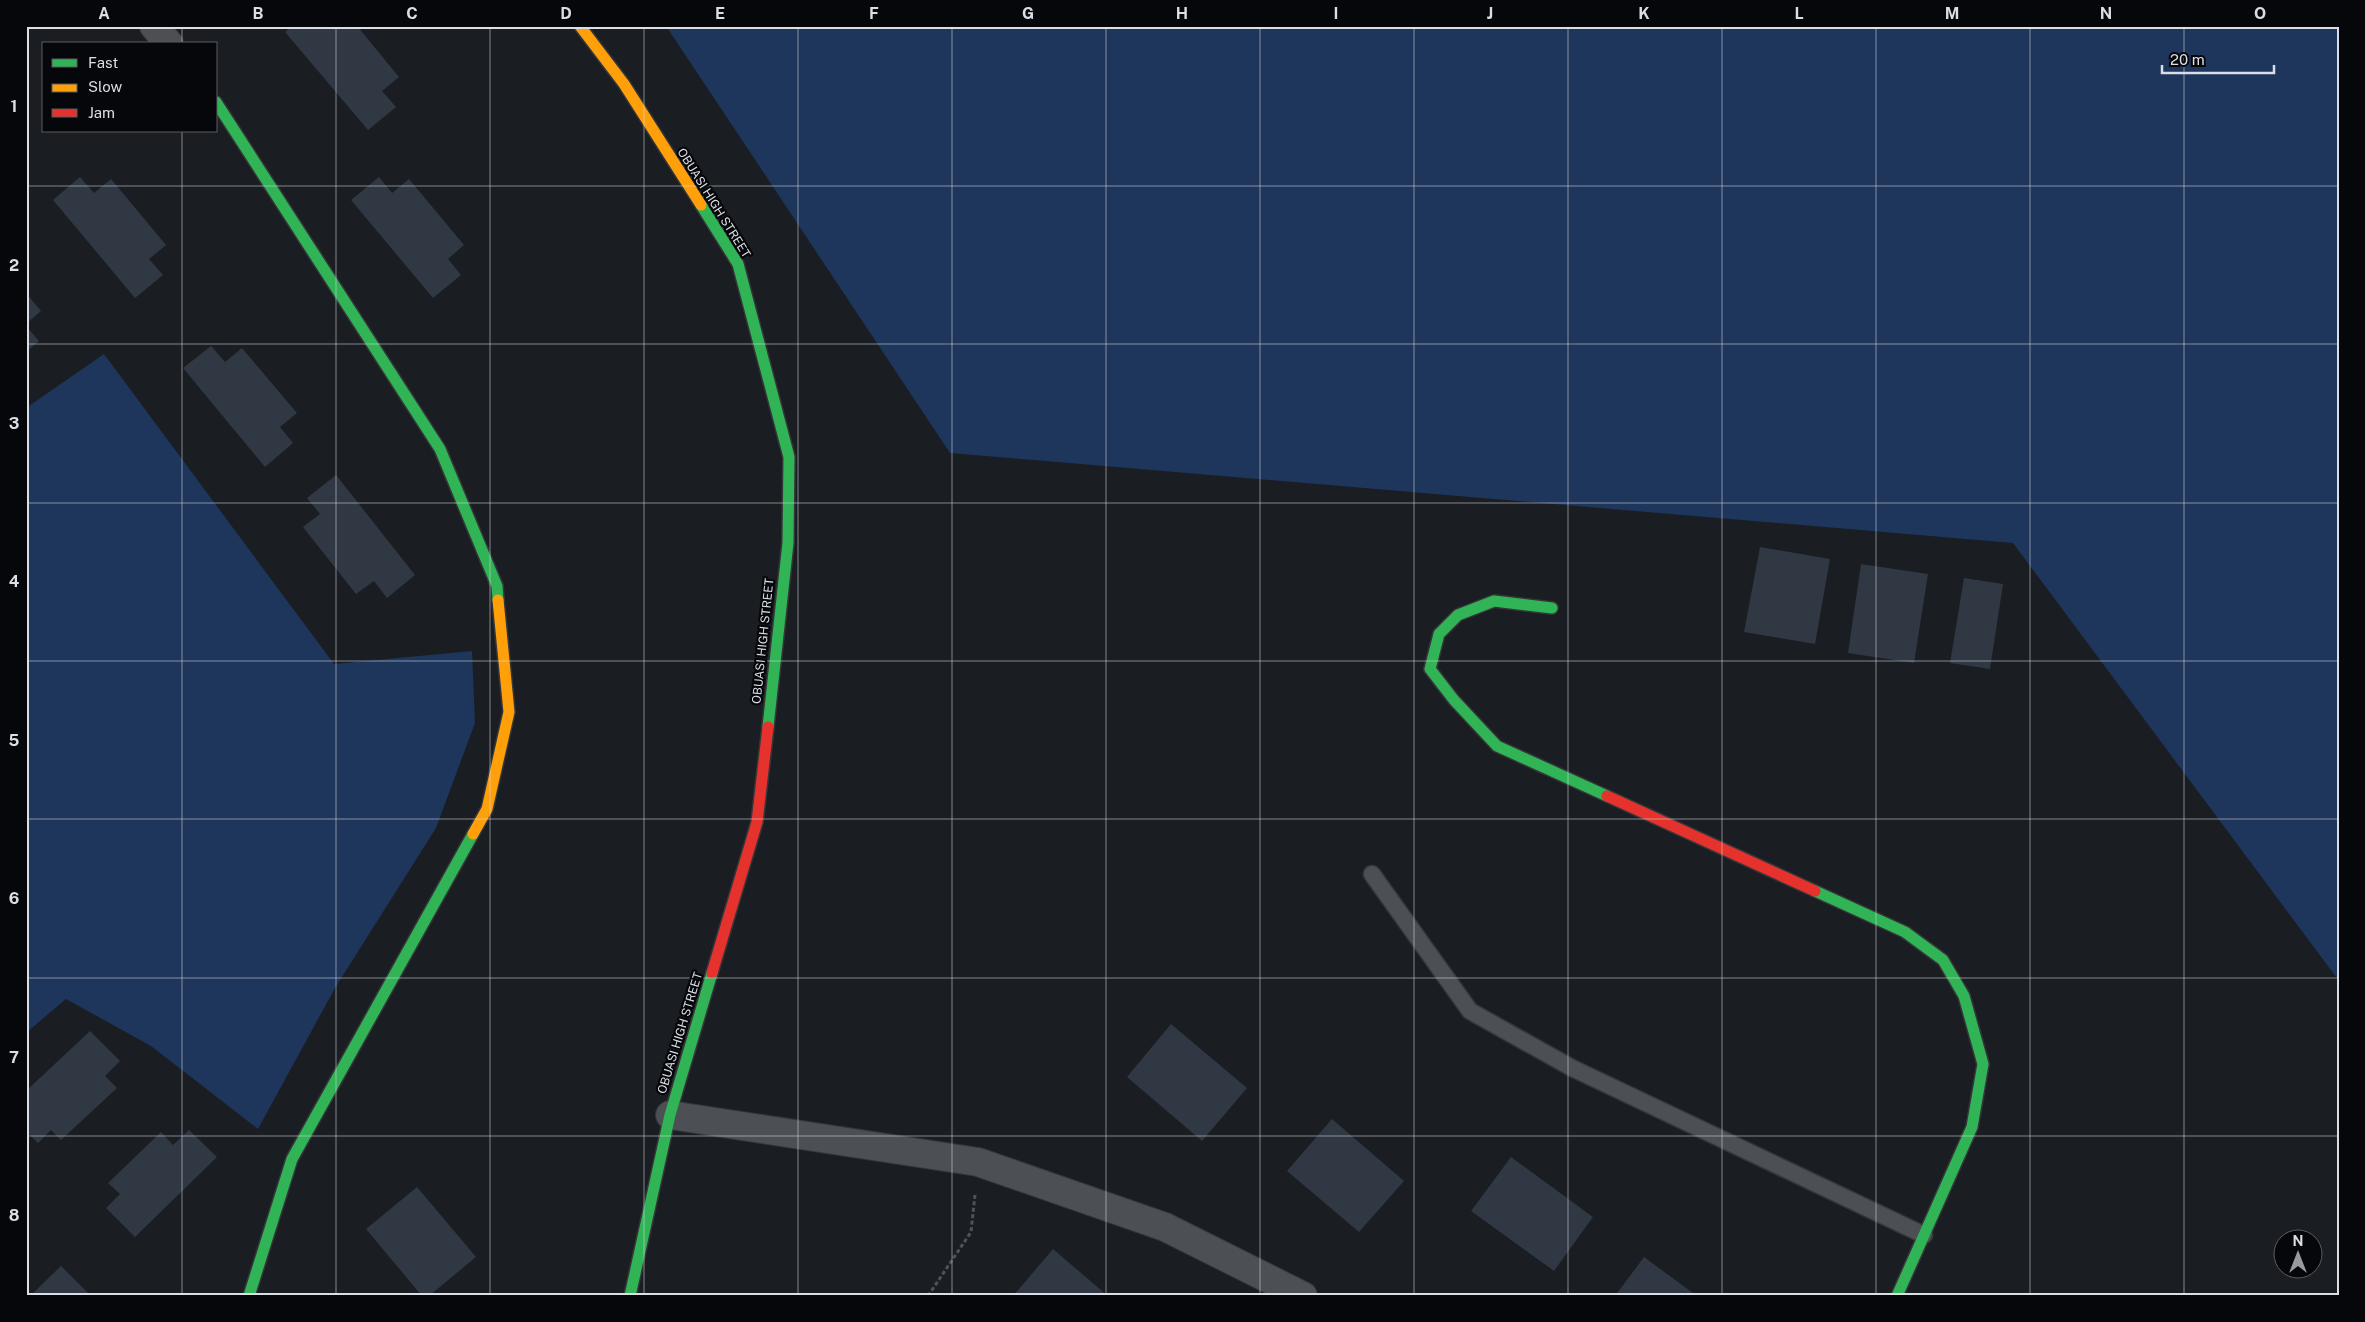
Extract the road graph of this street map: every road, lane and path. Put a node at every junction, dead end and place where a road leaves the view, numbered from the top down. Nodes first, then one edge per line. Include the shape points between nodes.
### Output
1 (154, 26) edge
2 (580, 26) edge
3 (167, 42) edge
4 (218, 105) edge
5 (1552, 608) dead end
6 (1372, 874) dead end
7 (670, 1115) junction
8 (978, 1162) junction
9 (1924, 1235) junction
10 (249, 1296) edge
11 (630, 1296) edge
12 (928, 1296) edge
13 (1303, 1296) edge
14 (1897, 1296) edge

1 - 3 street
2 - 7 street, OBUASI HIGH STREET via 624,84 738,264 789,457 788,543 757,822
4 - 10 street via 440,449 497,586 509,712 487,809 292,1159
5 - 9 street via 1494,601 1458,615 1439,634 1430,669 1497,746 1905,932 1943,960 1964,996 1983,1064 1972,1127
6 - 9 lane via 1470,1011 1572,1068
7 - 8 street
7 - 11 street, OBUASI HIGH STREET
8 - 12 path via 971,1232
8 - 13 street via 1165,1227
9 - 14 street

